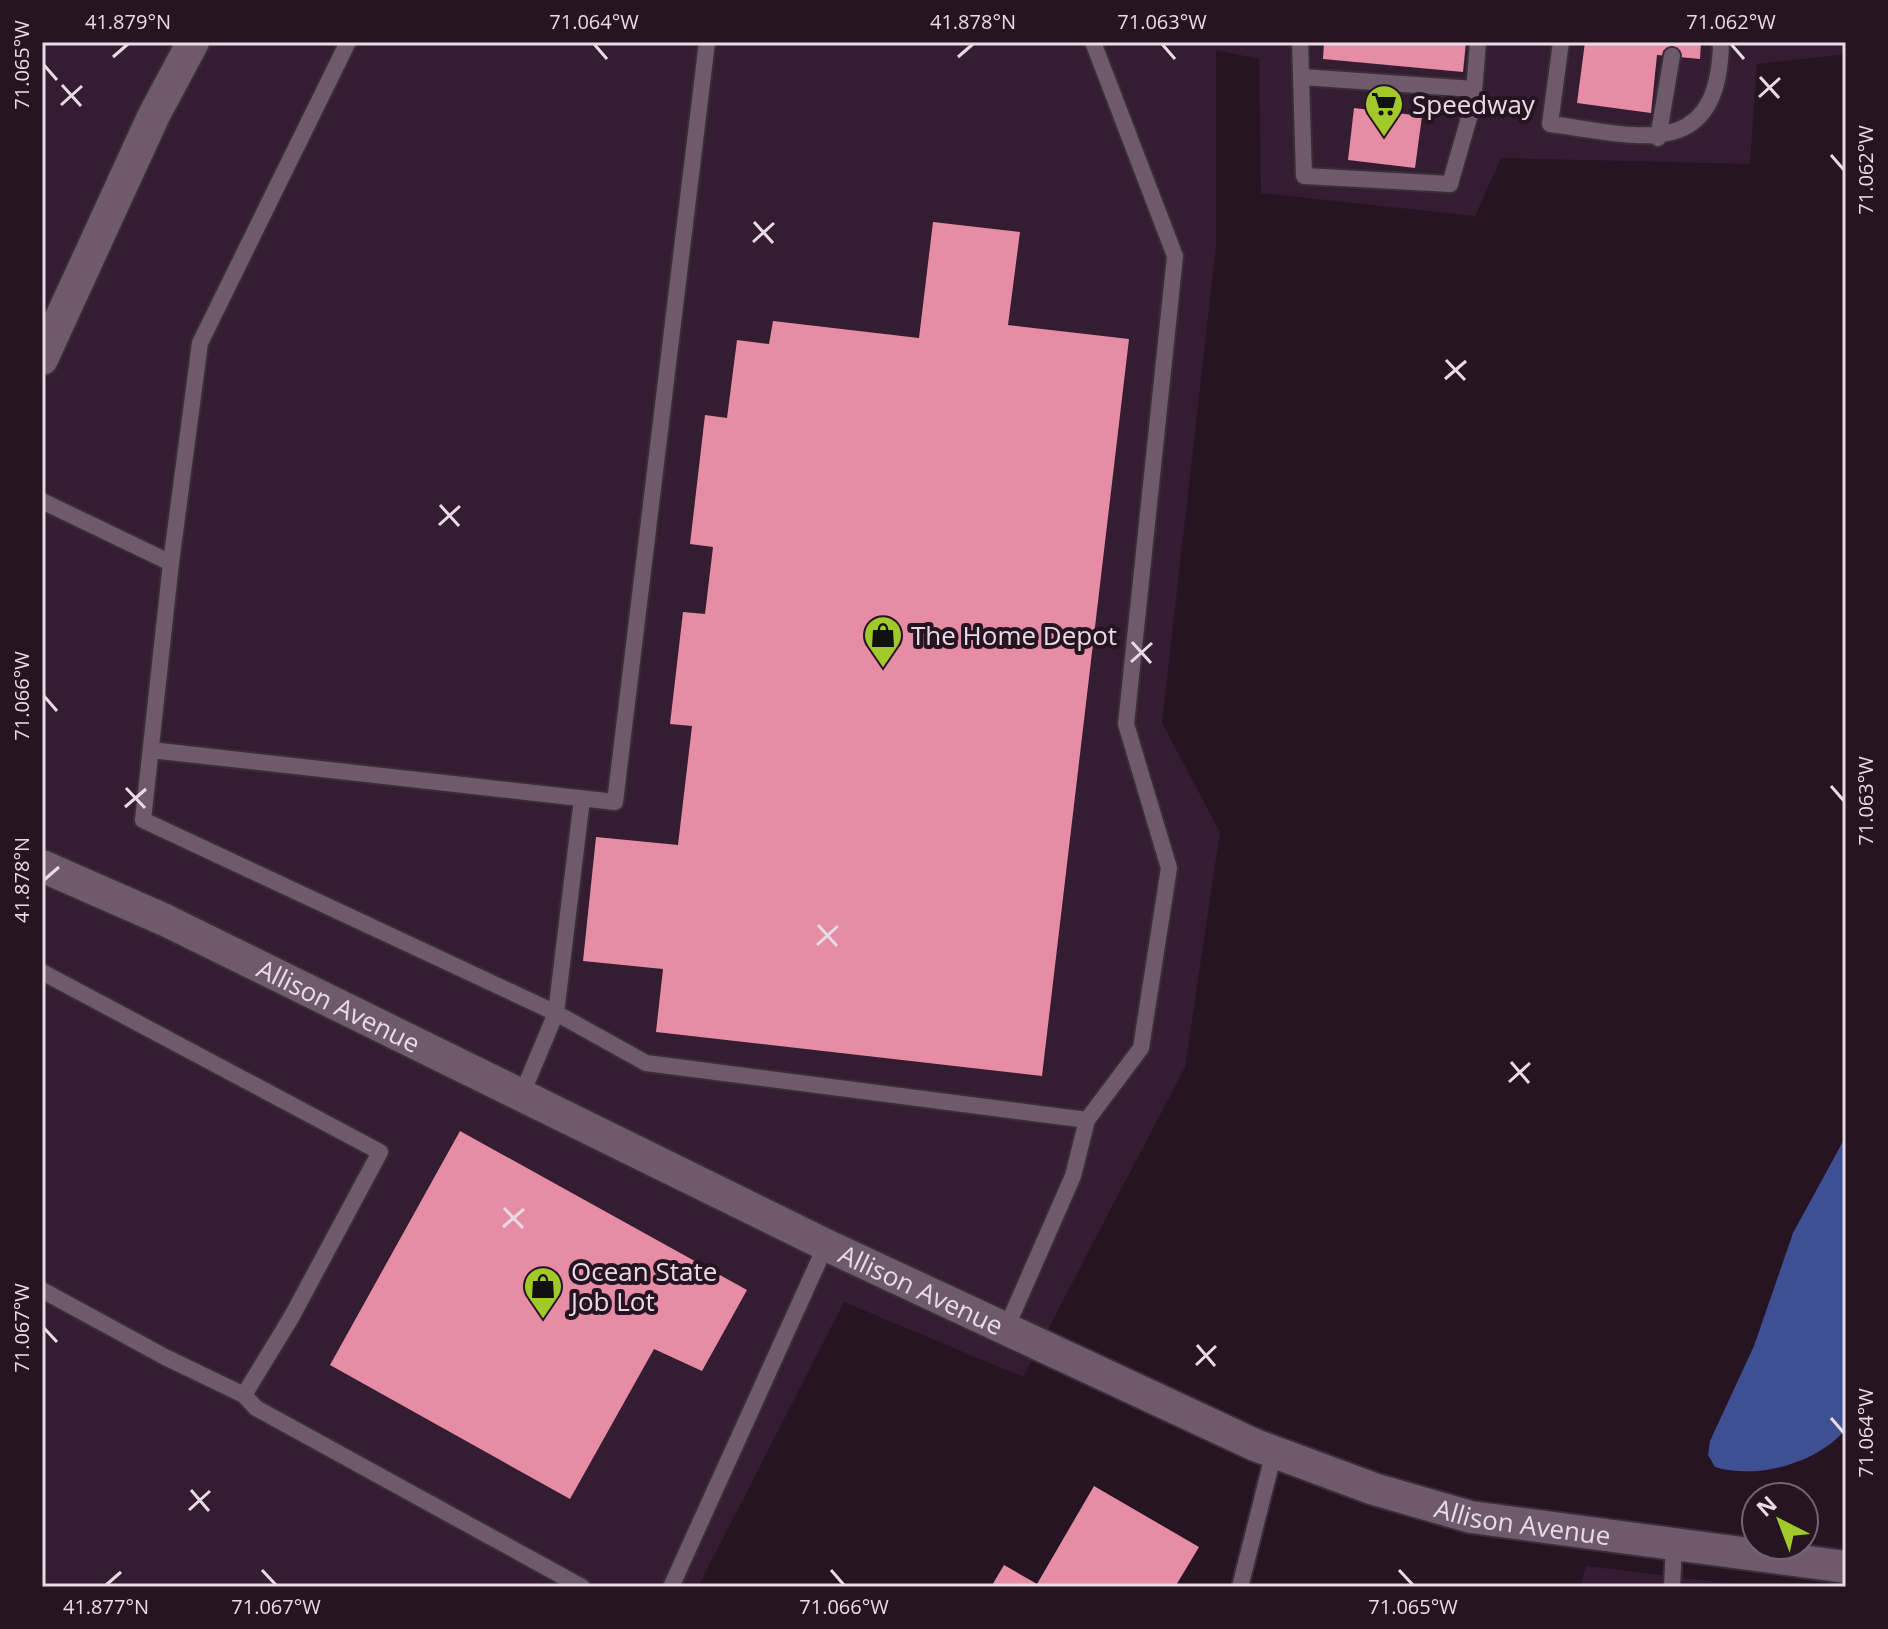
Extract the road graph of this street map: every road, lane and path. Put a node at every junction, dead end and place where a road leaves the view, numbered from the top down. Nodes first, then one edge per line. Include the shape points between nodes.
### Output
1 (193, 42) edge
2 (348, 42) edge
3 (707, 42) edge
4 (1093, 42) edge
5 (1300, 42) edge
6 (1478, 42) edge
7 (1561, 42) edge
8 (1721, 42) edge
9 (1672, 56) dead end
10 (1302, 77) junction
11 (1474, 89) junction
12 (1658, 138) junction
13 (42, 359) edge
14 (42, 501) edge
15 (171, 563) junction
16 (151, 750) junction
17 (582, 799) junction
18 (42, 866) edge
19 (42, 972) edge
20 (556, 1013) junction
21 (522, 1094) junction
22 (1087, 1120) junction
23 (826, 1245) junction
24 (42, 1290) edge
25 (1005, 1331) junction
26 (244, 1395) junction
27 (1274, 1452) junction
28 (1674, 1544) junction
29 (1846, 1567) edge
30 (582, 1587) edge
31 (671, 1587) edge
32 (1240, 1587) edge
33 (1672, 1587) edge

1 - 13 street
2 - 15 lane via 200,343
3 - 17 lane via 615,802
4 - 22 lane via 1175,256 1126,724 1169,868 1141,1048
5 - 10 lane
6 - 11 lane
7 - 12 lane via 1550,124
8 - 12 lane via 1721,71 1713,97 1676,134
9 - 12 lane
10 - 11 lane
10 - 11 lane via 1304,176 1450,184
14 - 15 lane
15 - 16 lane
16 - 17 lane
16 - 20 lane via 143,820
17 - 20 lane
18 - 21 street, Allison Avenue
19 - 26 lane via 380,1152
20 - 21 lane
20 - 22 lane via 646,1063
21 - 23 street, Allison Avenue
22 - 25 lane via 1073,1176
23 - 25 street, Allison Avenue
23 - 31 lane
24 - 26 lane
25 - 27 street, Allison Avenue
26 - 30 lane via 256,1408
27 - 28 street, Allison Avenue via 1471,1517
27 - 32 lane
28 - 29 street, Allison Avenue
28 - 33 lane

